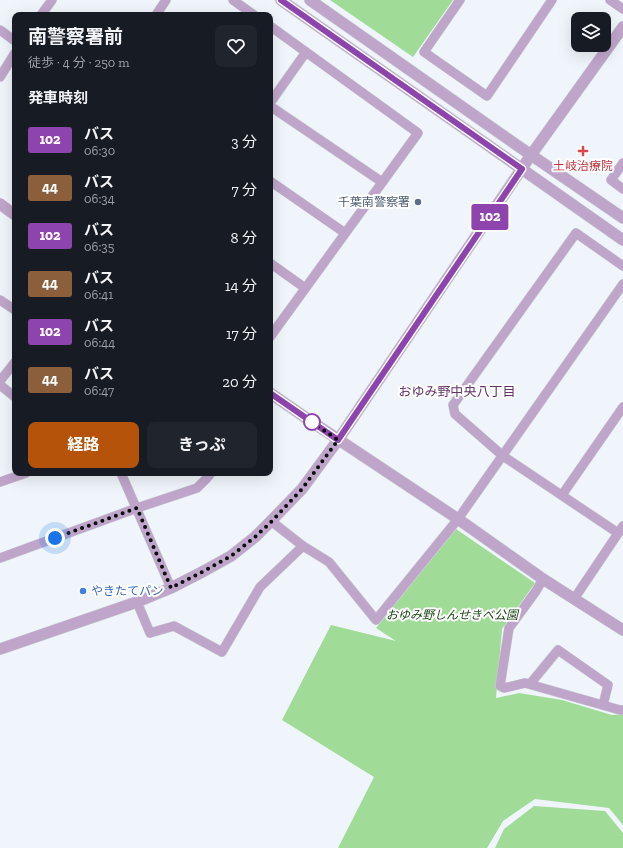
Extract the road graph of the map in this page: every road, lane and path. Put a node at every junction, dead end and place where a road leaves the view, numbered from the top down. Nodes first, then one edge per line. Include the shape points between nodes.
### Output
1 (52, 0) edge
2 (166, 0) edge
3 (233, 0) edge
4 (281, 0) edge
5 (310, 0) edge
6 (460, 0) edge
7 (552, 0) edge
8 (610, 0) edge
9 (623, 9) edge
10 (43, 12) edge
11 (158, 12) edge
12 (250, 12) edge
13 (623, 26) edge
14 (273, 28) edge
15 (0, 30) edge
16 (12, 39) edge
17 (306, 52) junction
18 (12, 58) edge
19 (0, 77) edge
20 (273, 101) edge
21 (273, 107) edge
22 (531, 155) junction
23 (623, 163) edge
24 (522, 169) junction
25 (273, 182) edge
26 (382, 182) junction
27 (623, 189) edge
28 (0, 204) edge
29 (12, 213) edge
30 (623, 218) edge
31 (345, 233) junction
32 (623, 240) edge
33 (273, 265) edge
34 (623, 266) edge
35 (623, 284) edge
36 (305, 288) junction
37 (0, 300) edge
38 (12, 308) edge
39 (273, 333) edge
40 (12, 366) edge
41 (0, 381) edge
42 (0, 385) edge
43 (12, 395) edge
44 (273, 395) edge
45 (623, 407) edge
46 (338, 440) junction
47 (503, 456) junction
48 (17, 476) edge
49 (123, 476) edge
50 (209, 476) edge
51 (0, 482) edge
52 (562, 495) junction
53 (137, 508) junction
54 (458, 519) junction
55 (271, 522) junction
56 (621, 530) edge
57 (303, 546) junction
58 (0, 558) edge
59 (543, 579) junction
60 (171, 588) junction
61 (574, 599) junction
62 (137, 602) junction
63 (623, 630) edge
64 (0, 649) edge
65 (530, 684) junction
66 (603, 705) junction
67 (623, 710) edge

1 - 10 street
2 - 11 street
3 - 12 street
4 - 24 street
5 - 22 street
6 - 7 street via 424,52 487,96
8 - 9 street
13 - 22 street
14 - 17 street
15 - 16 street
17 - 20 street
17 - 26 street via 418,133
18 - 19 street
21 - 26 street
22 - 24 street
22 - 30 street
23 - 27 street via 611,180
24 - 32 street
24 - 46 street
25 - 31 street
26 - 31 street
28 - 29 street
31 - 36 street
33 - 36 street
34 - 47 street via 576,233 453,405 455,414
35 - 47 street
36 - 39 street
37 - 38 street
40 - 41 street
42 - 43 street
44 - 46 street
45 - 52 street
46 - 54 street
46 - 55 street via 302,489
47 - 52 street
47 - 54 street
48 - 51 street
49 - 53 street
50 - 53 street via 197,488
52 - 56 street
53 - 58 street
53 - 60 street
54 - 57 street via 376,620 329,562
54 - 59 street
55 - 57 street
55 - 60 street via 231,556
56 - 61 street
57 - 62 street via 260,587 222,652 174,626 150,633
59 - 61 street
59 - 65 street via 509,628 500,686 504,688
60 - 62 street
61 - 63 street
62 - 64 street
65 - 66 street
65 - 66 street via 558,650 608,685
66 - 67 street

